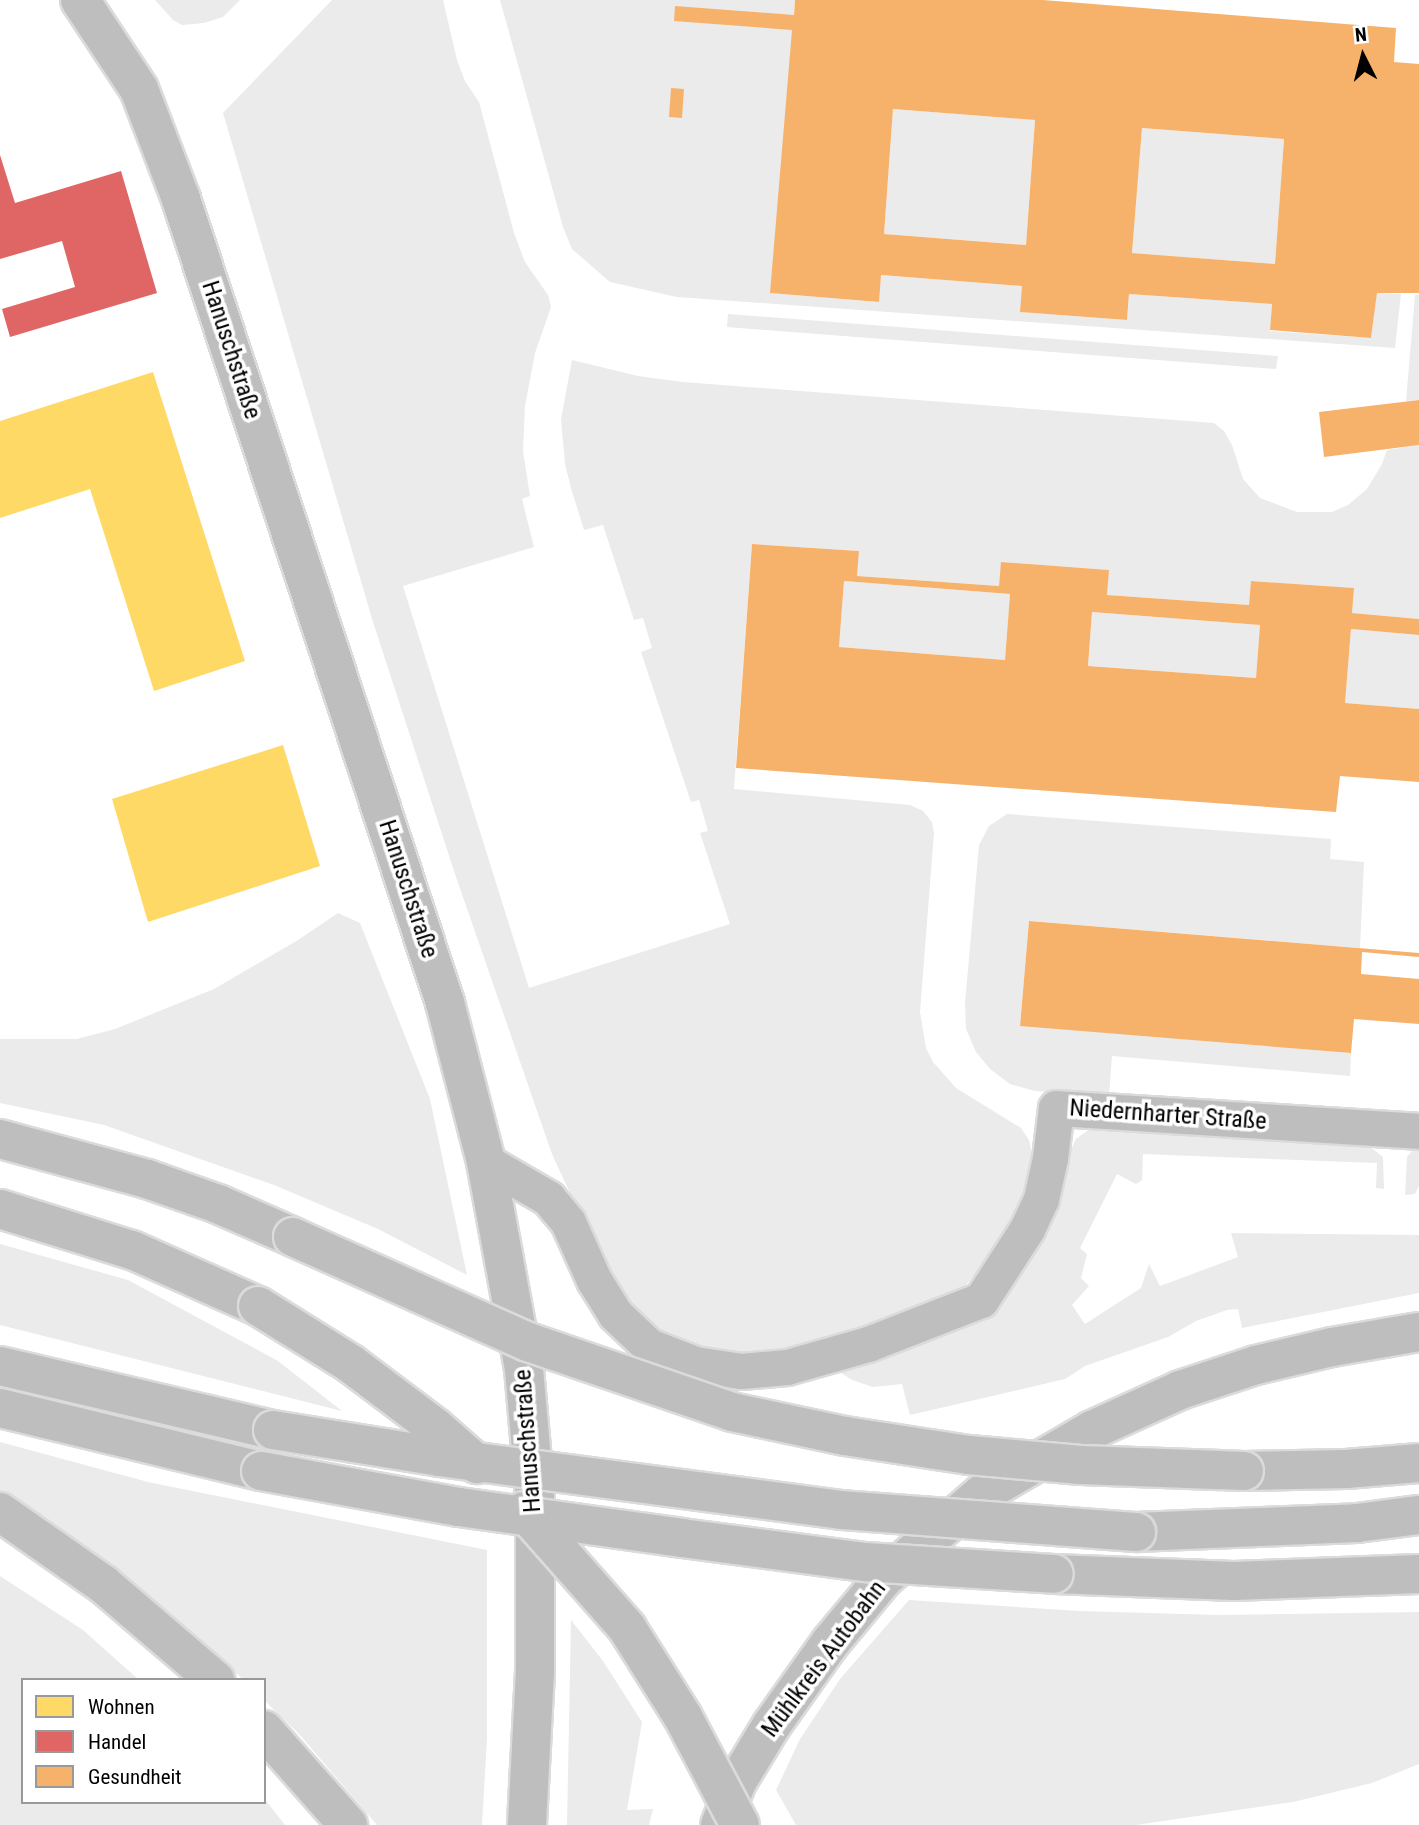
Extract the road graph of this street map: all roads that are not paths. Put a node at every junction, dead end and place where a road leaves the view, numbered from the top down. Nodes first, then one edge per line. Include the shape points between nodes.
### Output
1 (80, 0) edge
2 (1419, 1131) edge
3 (0, 1139) edge
4 (486, 1162) junction
5 (0, 1209) edge
6 (1419, 1332) edge
7 (0, 1366) edge
8 (0, 1408) edge
9 (1419, 1463) edge
10 (0, 1512) edge
11 (1419, 1515) edge
12 (1419, 1574) edge
13 (213, 1678) edge
14 (266, 1732) edge
15 (348, 1825) edge
16 (527, 1825) edge
17 (719, 1825) edge
18 (740, 1825) edge

1 - 4 main road, Hanuschstraße via 139,89 181,199 421,928
2 - 4 street, Niedernharter Straße via 1056,1108 1041,1199 981,1300 868,1344 786,1367 741,1371 695,1364 649,1346 615,1314 568,1222 548,1198
3 - 9 main road, bridge via 218,1204 528,1342 732,1412 969,1455 1081,1465 1244,1471
4 - 16 main road, Hanuschstraße via 524,1369 535,1494 535,1671
5 - 18 main road, bridge via 132,1250 258,1306 351,1364 436,1428 499,1483 626,1628 683,1717
6 - 17 main road, Mühlkreis Autobahn via 1307,1353 1180,1390 1092,1430 982,1494 884,1578 830,1643 771,1726 737,1782
7 - 11 main road, bridge via 273,1430 439,1457 842,1510 1136,1532 1357,1523
8 - 12 main road, bridge via 261,1471 459,1507 864,1562 1234,1581
10 - 13 main road via 103,1584
14 - 15 main road

